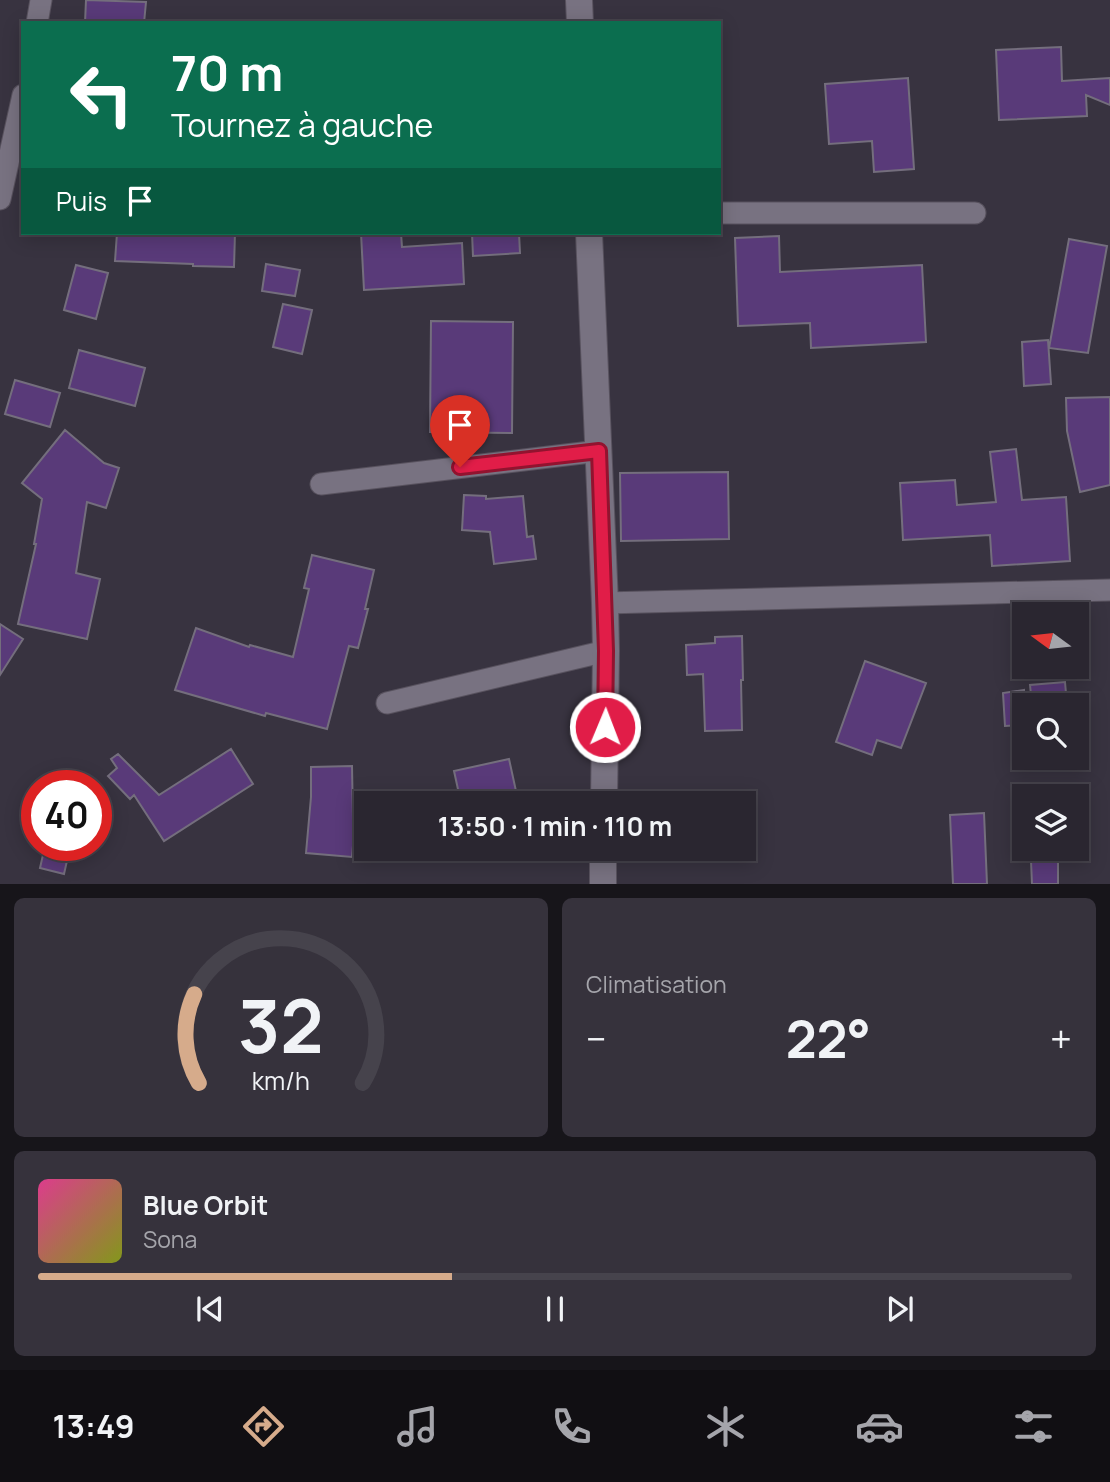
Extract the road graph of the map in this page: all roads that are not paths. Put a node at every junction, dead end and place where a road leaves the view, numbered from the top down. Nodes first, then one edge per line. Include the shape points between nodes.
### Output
1 (41, 0) edge
2 (579, 0) edge
3 (37, 21) edge
4 (580, 21) edge
5 (21, 104) edge
6 (0, 199) edge
7 (721, 212) edge
8 (975, 213) dead end
9 (589, 235) edge
10 (599, 451) junction
11 (321, 484) dead end
12 (1110, 590) edge
13 (605, 603) junction
14 (606, 651) junction
15 (387, 703) dead end
16 (604, 791) edge
17 (603, 861) edge
18 (603, 884) edge

1 - 3 street
2 - 4 street
5 - 6 street
7 - 8 street
9 - 10 street
10 - 11 street
10 - 13 street
12 - 13 street
13 - 14 street
14 - 15 street
14 - 16 street
17 - 18 street

